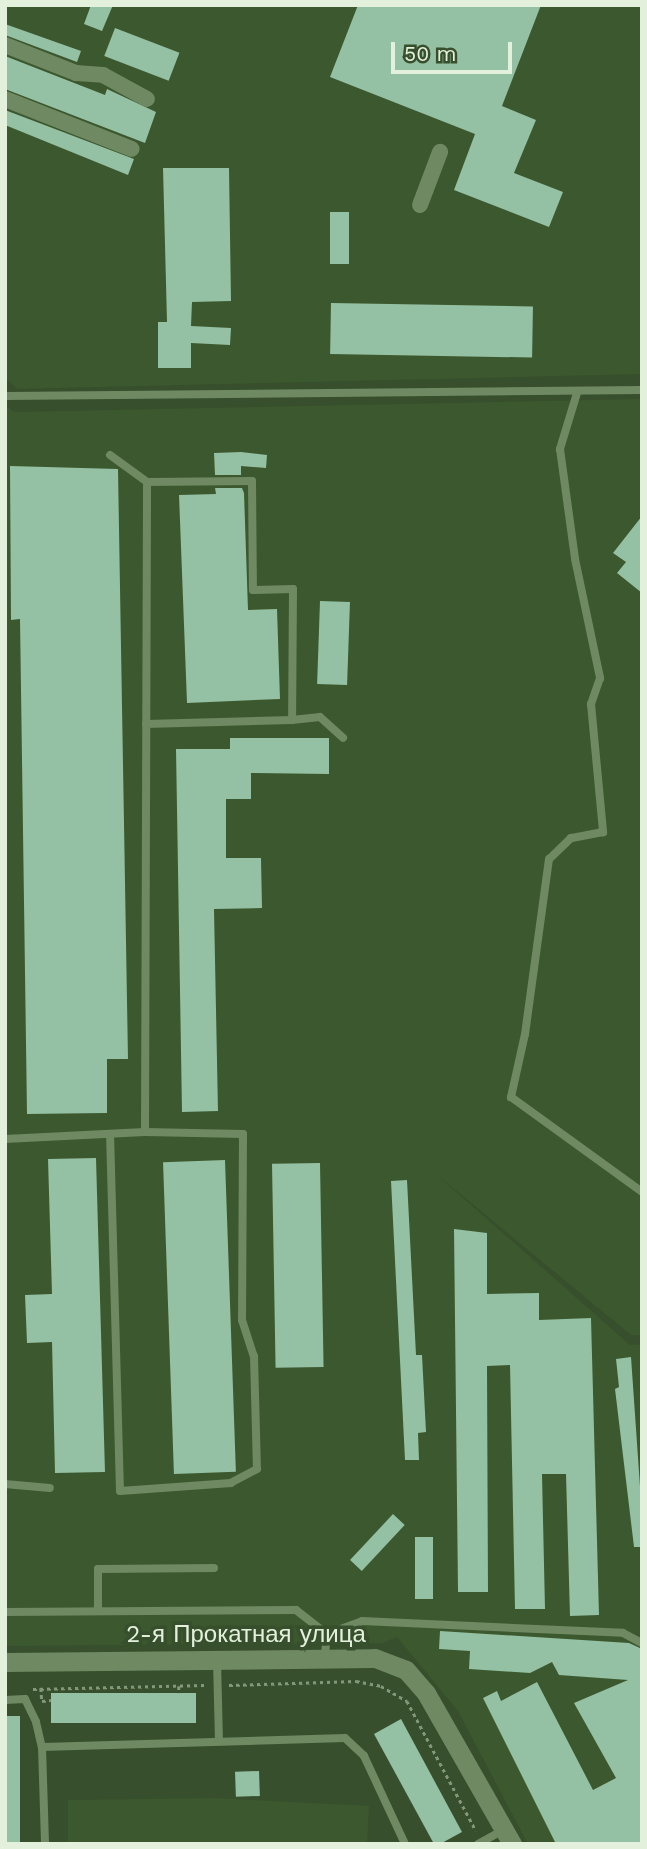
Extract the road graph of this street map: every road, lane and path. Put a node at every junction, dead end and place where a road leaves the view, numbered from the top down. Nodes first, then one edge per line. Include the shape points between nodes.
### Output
1 (5, 45) edge
2 (5, 99) edge
3 (147, 99) dead end
4 (132, 149) dead end
5 (440, 152) dead end
6 (420, 205) dead end
7 (642, 390) edge
8 (577, 393) junction
9 (5, 396) edge
10 (110, 455) dead end
11 (147, 482) junction
12 (292, 720) junction
13 (146, 724) junction
14 (343, 737) dead end
15 (145, 1132) junction
16 (110, 1134) junction
17 (5, 1139) edge
18 (642, 1192) edge
19 (5, 1484) edge
20 (50, 1488) dead end
21 (215, 1568) dead end
22 (99, 1611) junction
23 (5, 1612) edge
24 (327, 1634) junction
25 (642, 1643) edge
26 (325, 1655) junction
27 (217, 1656) junction
28 (5, 1662) edge
29 (216, 1685) junction
30 (179, 1686) junction
31 (41, 1688) junction
32 (29, 1689) dead end
33 (179, 1693) dead end
34 (5, 1700) edge
35 (51, 1700) dead end
36 (219, 1741) junction
37 (42, 1747) junction
38 (508, 1837) edge
39 (480, 1843) edge
40 (45, 1844) edge
41 (405, 1844) edge

1 - 3 street via 76,73 103,75
2 - 4 street
5 - 6 street
7 - 8 lane
8 - 9 lane
8 - 18 lane via 560,449 575,559 600,678 591,704 603,832 571,838 549,859 525,1034 511,1097
10 - 11 lane
11 - 12 lane via 252,481 253,590 293,589
11 - 13 lane
12 - 13 lane
12 - 14 lane via 320,718
13 - 15 lane
15 - 16 lane
15 - 16 lane via 243,1134 242,1320 254,1356 257,1469 231,1483 120,1492
16 - 17 lane
19 - 20 lane
21 - 22 lane via 98,1569
22 - 23 lane
22 - 24 lane via 296,1610
24 - 25 lane via 362,1621 436,1621 622,1633
24 - 26 lane
26 - 27 street, 2-я Прокатная улица
26 - 38 street, 2-я Прокатная улица via 375,1658 405,1670 426,1693
27 - 28 street, 2-я Прокатная улица
27 - 29 lane
29 - 30 path
29 - 36 lane
29 - 39 path via 356,1681 381,1686 407,1701
30 - 31 path
30 - 33 path
31 - 32 path
31 - 35 path via 42,1701
34 - 37 lane via 26,1699
36 - 37 lane
36 - 41 lane via 345,1738 364,1756
37 - 40 lane
38 - 39 lane

